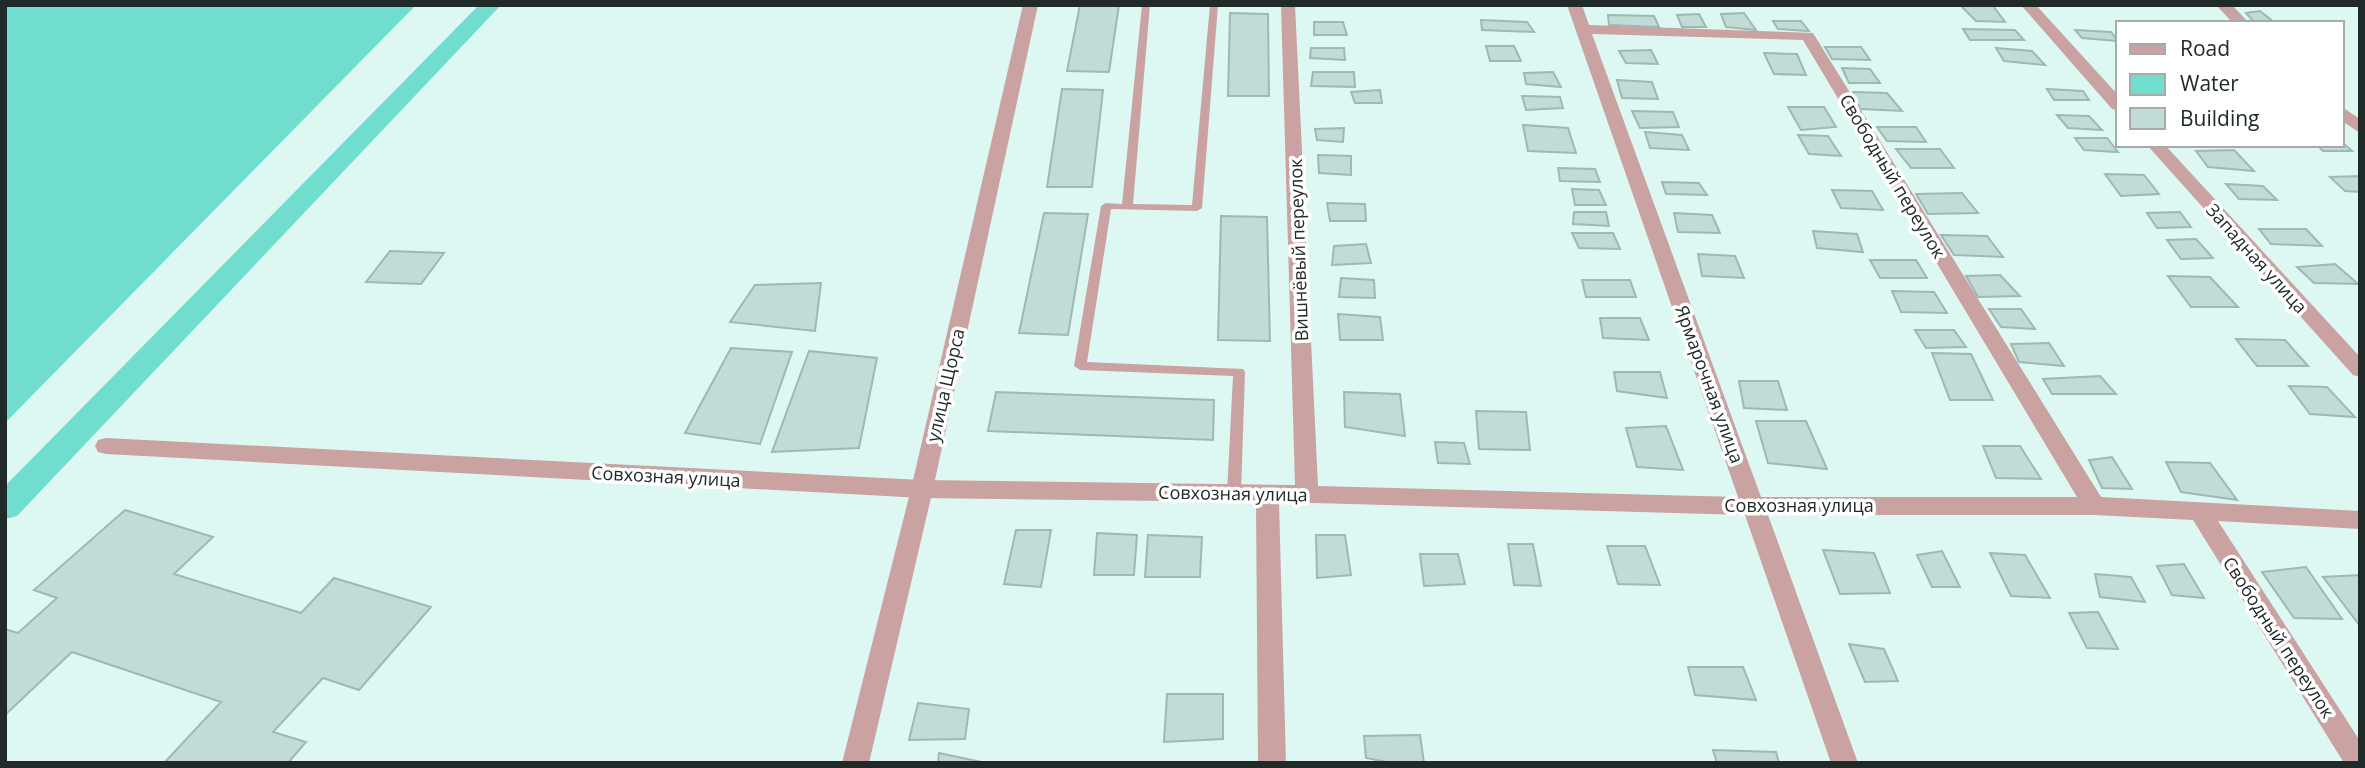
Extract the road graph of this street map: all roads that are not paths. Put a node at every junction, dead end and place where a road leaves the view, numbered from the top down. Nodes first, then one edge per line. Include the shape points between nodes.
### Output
1 (1031, 5) edge
2 (1146, 5) edge
3 (1214, 5) edge
4 (1288, 5) edge
5 (1574, 5) edge
6 (2028, 5) edge
7 (2223, 5) edge
8 (2240, 21) edge
9 (1584, 29) junction
10 (2116, 103) edge
11 (2344, 114) edge
12 (2360, 128) edge
13 (2157, 147) edge
14 (1127, 207) junction
15 (2360, 370) edge
16 (106, 446) dead end
17 (922, 489) junction
18 (1234, 493) junction
19 (1267, 494) junction
20 (1307, 494) junction
21 (1753, 506) junction
22 (2094, 506) junction
23 (2199, 511) junction
24 (2360, 520) edge
25 (855, 763) edge
26 (1272, 763) edge
27 (1845, 763) edge
28 (2359, 763) edge

1 - 17 street, улица Щорса
2 - 14 lane
3 - 14 lane via 1197,208
4 - 20 street, Вишнёвый переулок
5 - 9 street, Ярмарочная улица
6 - 10 street
7 - 8 street
9 - 21 street, Ярмарочная улица
9 - 22 street, Свободный переулок via 1808,36
11 - 12 street
13 - 15 street, Западная улица
14 - 18 lane via 1106,206 1080,366 1239,372
16 - 17 street, Совхозная улица
17 - 18 street, Совхозная улица
17 - 25 street, улица Щорса
18 - 19 street, Совхозная улица
19 - 20 street, Совхозная улица
19 - 26 street
20 - 21 street, Совхозная улица
21 - 22 street, Совхозная улица
21 - 27 street, Ярмарочная улица
22 - 23 street, Совхозная улица
23 - 24 street, Совхозная улица
23 - 28 street, Свободный переулок

